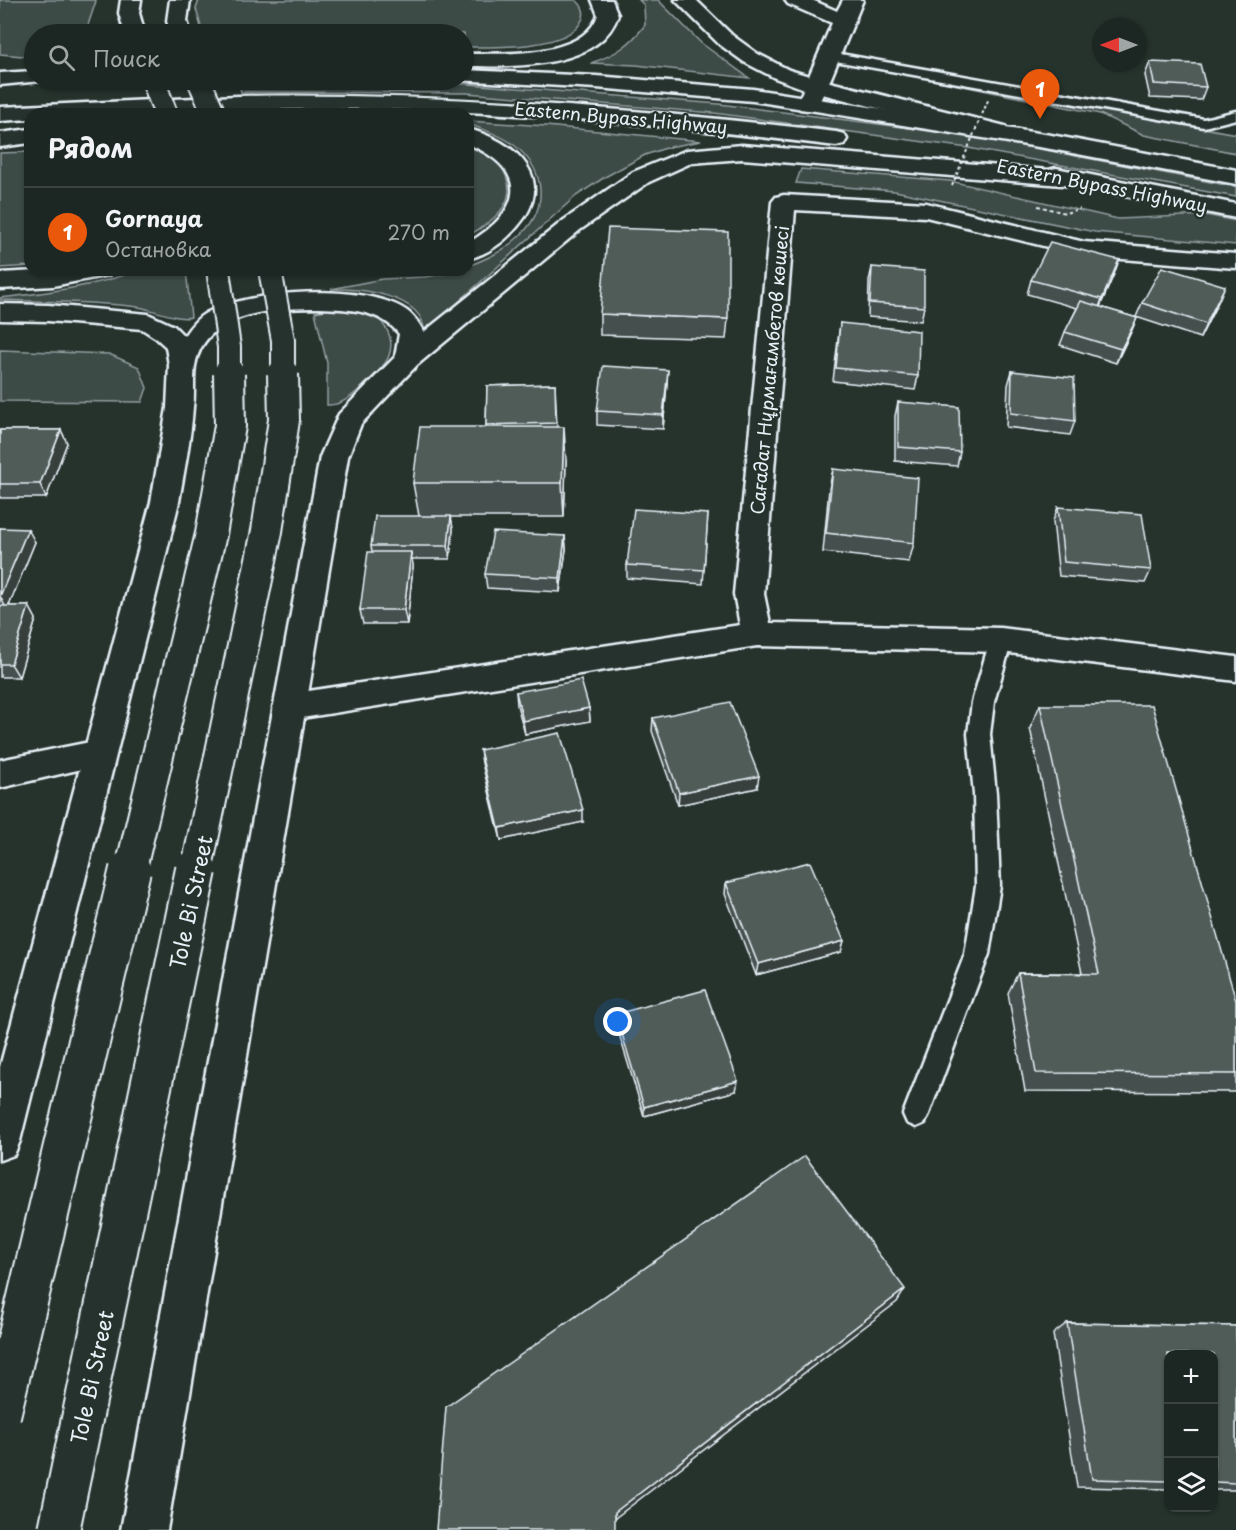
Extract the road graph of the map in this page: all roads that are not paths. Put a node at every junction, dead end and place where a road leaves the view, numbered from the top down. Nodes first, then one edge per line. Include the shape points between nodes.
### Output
1 (180, 0) edge
2 (602, 0) edge
3 (685, 0) edge
4 (795, 0) edge
5 (853, 0) edge
6 (842, 20) junction
7 (179, 24) edge
8 (829, 56) junction
9 (474, 59) edge
10 (474, 77) edge
11 (24, 78) edge
12 (0, 79) edge
13 (157, 90) edge
14 (203, 90) edge
15 (813, 95) junction
16 (271, 102) junction
17 (316, 102) junction
18 (98, 108) edge
19 (164, 108) edge
20 (211, 108) edge
21 (228, 108) edge
22 (352, 108) edge
23 (24, 113) edge
24 (0, 114) edge
25 (1236, 115) edge
26 (24, 137) edge
27 (474, 139) edge
28 (0, 140) edge
29 (1236, 177) edge
30 (1078, 179) junction
31 (1236, 211) edge
32 (474, 248) edge
33 (1236, 261) edge
34 (65, 276) edge
35 (219, 276) edge
36 (271, 276) edge
37 (0, 281) edge
38 (0, 312) edge
39 (408, 359) junction
40 (182, 365) junction
41 (757, 634) junction
42 (1001, 640) junction
43 (1236, 669) edge
44 (290, 706) junction
45 (100, 753) junction
46 (0, 774) edge
47 (916, 1114) dead end
48 (0, 1141) edge
49 (0, 1415) edge
50 (59, 1530) edge
51 (144, 1530) edge

1 - 7 main road
2 - 9 main road via 608,15 602,30 587,42 566,51 537,56
3 - 15 main road via 751,58
4 - 6 main road
5 - 6 main road
6 - 8 main road
8 - 15 main road
8 - 25 lane via 1204,123
10 - 15 main road, Eastern Bypass Highway via 753,95
11 - 12 main road
13 - 19 main road, bridge
14 - 20 main road, bridge
15 - 29 main road, Eastern Bypass Highway
16 - 17 main road, Eastern Bypass Highway
16 - 18 main road, Eastern Bypass Highway
16 - 21 main road
17 - 22 main road
17 - 30 main road, Eastern Bypass Highway via 588,112 759,129 893,146
23 - 24 main road, Eastern Bypass Highway
26 - 28 main road
27 - 32 main road via 498,149 517,167 524,188 520,209 501,232
30 - 31 main road, Eastern Bypass Highway
30 - 39 main road via 742,153 687,157 641,177 572,225
33 - 41 main road, Сағадат Нұрмағамбетов көшесі via 1084,249 926,210 784,202 749,594
34 - 37 main road
35 - 49 main road, bridge via 229,347 230,426 213,523
36 - 50 main road, Tole Bi Street, bridge via 283,340 284,420 267,531
38 - 40 main road via 60,313 148,322 178,345
39 - 40 main road via 412,333 398,316 349,301 304,302 238,310 215,318 193,338
39 - 44 main road via 350,420 334,457
40 - 45 main road via 180,408 165,502
41 - 42 main road
41 - 44 main road
42 - 43 main road
42 - 47 lane via 983,702 979,734 986,794 988,886 977,954
44 - 51 main road
45 - 46 main road
45 - 48 main road

